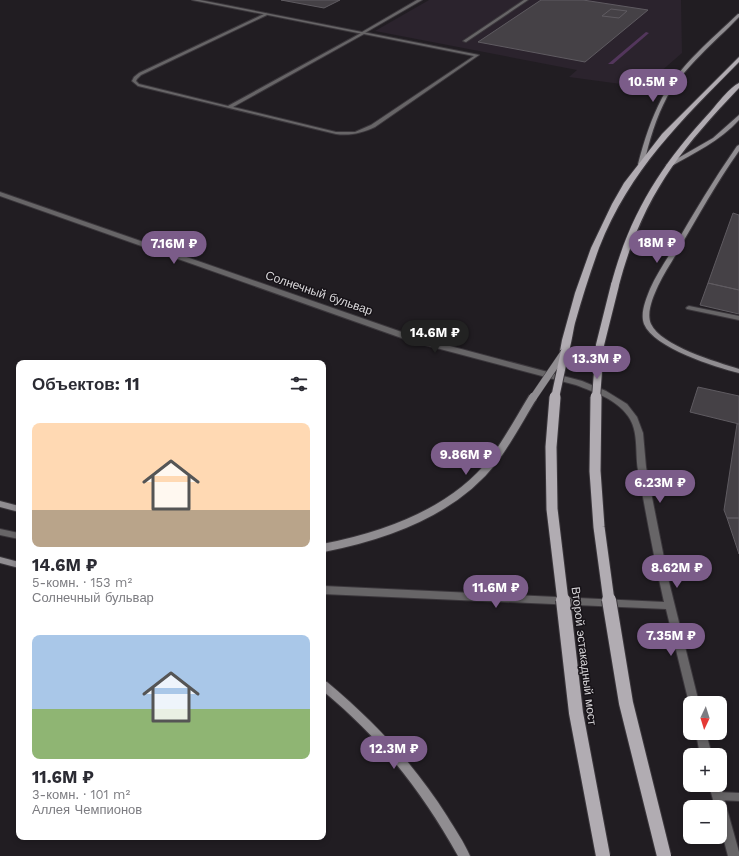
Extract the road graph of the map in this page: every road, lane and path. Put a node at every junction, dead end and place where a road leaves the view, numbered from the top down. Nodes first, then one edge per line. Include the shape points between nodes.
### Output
1 (194, 0) edge
2 (420, 0) edge
3 (526, 0) edge
4 (266, 14) junction
5 (739, 15) edge
6 (363, 33) junction
7 (465, 41) dead end
8 (739, 59) edge
9 (739, 85) edge
10 (229, 107) junction
11 (739, 117) edge
12 (739, 147) edge
13 (641, 164) junction
14 (668, 166) junction
15 (0, 194) edge
16 (689, 308) dead end
17 (739, 318) edge
18 (565, 351) junction
19 (739, 371) edge
20 (0, 504) edge
21 (16, 508) edge
22 (0, 532) edge
23 (16, 535) edge
24 (326, 547) edge
25 (0, 560) edge
26 (16, 564) edge
27 (326, 590) edge
28 (670, 606) junction
29 (326, 688) edge
30 (692, 696) edge
31 (717, 792) edge
32 (723, 792) edge
33 (739, 797) edge
34 (464, 856) edge
35 (603, 856) edge
36 (664, 856) edge
37 (734, 856) edge

1 - 4 street
2 - 6 street
3 - 7 lane
4 - 6 street
4 - 10 lane via 135,78 134,81 138,85
5 - 13 main road via 696,58 665,97 648,136
6 - 10 lane
6 - 10 lane via 477,55 373,126 353,134 336,133
8 - 13 main road, Второй эстакадный мост via 683,116
9 - 14 main road via 686,142
11 - 14 main road via 729,130
12 - 19 main road via 707,194 652,292 645,316 648,326 663,341 706,361
13 - 18 main road, Второй эстакадный мост via 597,241 579,291
14 - 36 main road, bridge via 650,194 620,264 600,345 595,413 596,478 605,578 626,703
15 - 28 street, Солнечный бульвар via 413,339 522,367 603,393 624,406 633,418 639,433 642,467
16 - 17 lane
18 - 24 main road, bridge via 493,461 462,493 404,525 373,536
18 - 35 main road, Второй эстакадный мост, bridge via 555,396 551,447 552,509 576,713
20 - 21 main road
22 - 23 street
25 - 26 main road
27 - 28 street
28 - 30 street, Солнечный бульвар
29 - 34 main road via 382,737 412,773 448,826
31 - 37 street
32 - 33 lane

